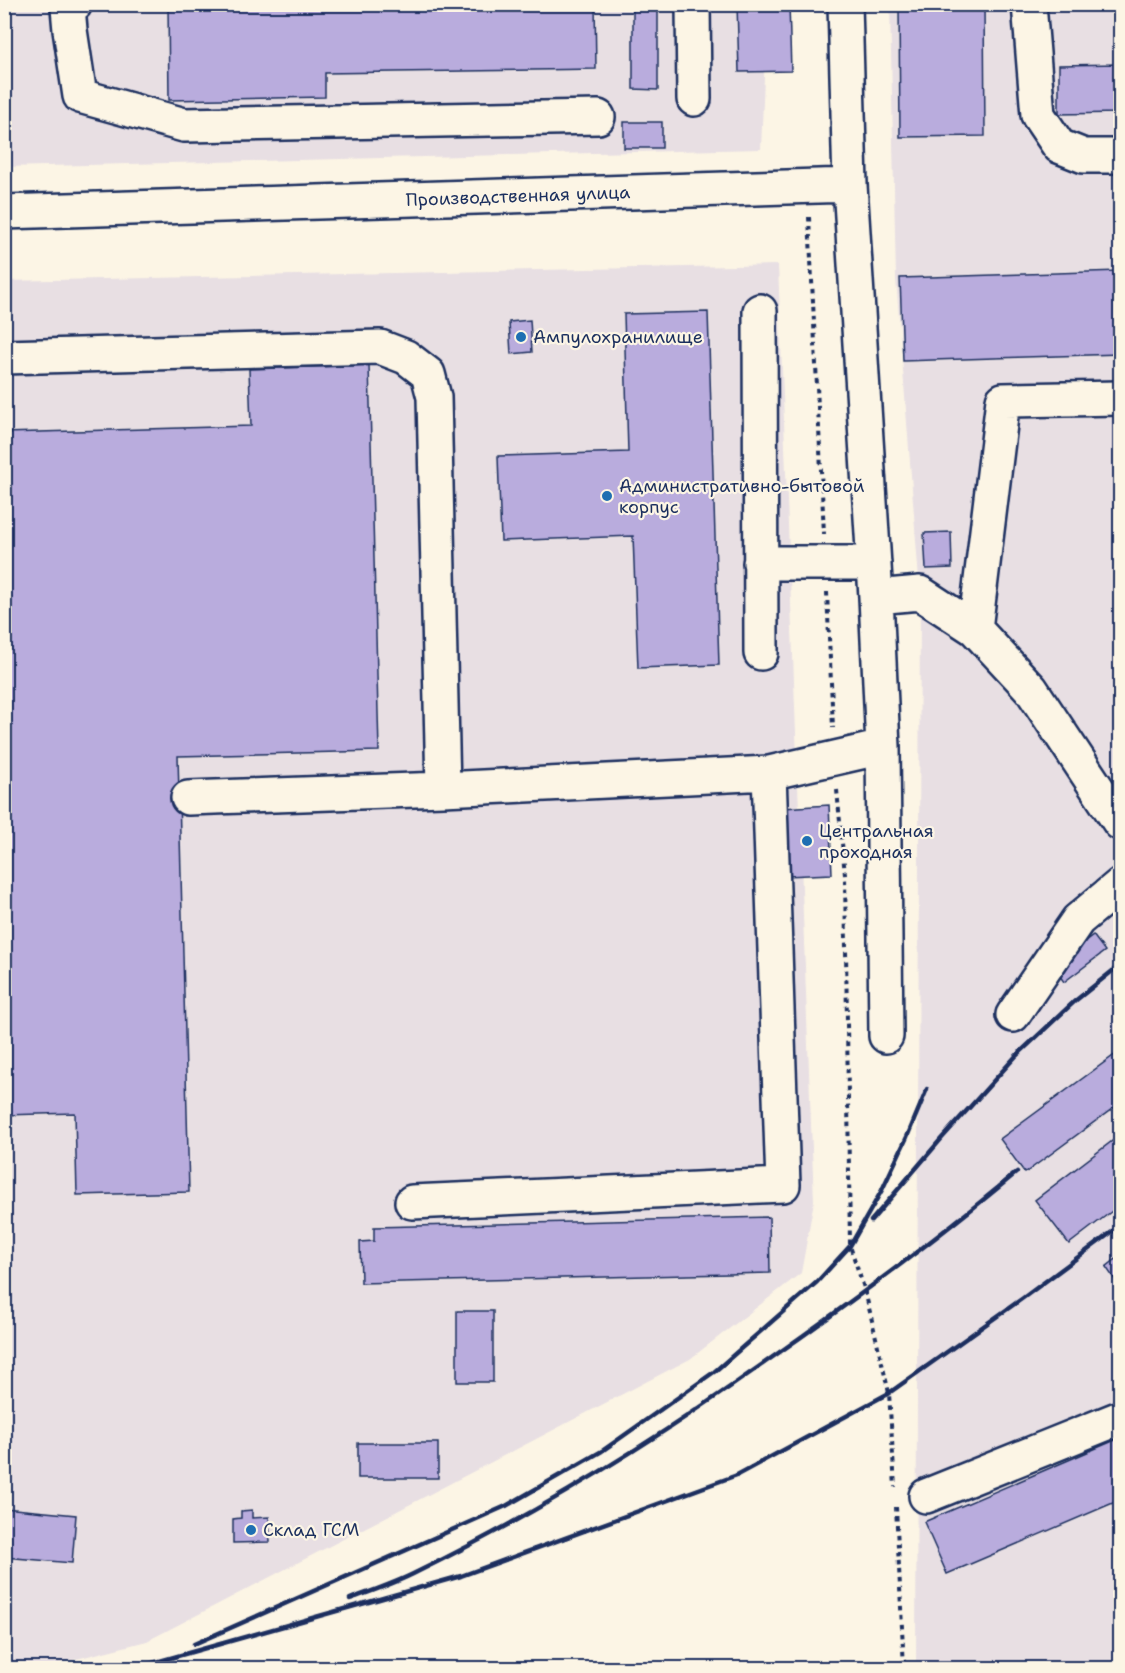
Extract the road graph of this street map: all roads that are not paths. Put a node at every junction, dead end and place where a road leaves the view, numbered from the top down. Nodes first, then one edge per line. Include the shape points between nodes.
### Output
1 (75, 4) edge
2 (693, 4) edge
3 (845, 4) edge
4 (1029, 4) edge
5 (694, 99) dead end
6 (598, 117) dead end
7 (1120, 156) edge
8 (850, 185) junction
9 (4, 212) edge
10 (760, 311) dead end
11 (4, 357) edge
12 (1120, 398) edge
13 (760, 563) junction
14 (874, 563) junction
15 (876, 597) junction
16 (975, 629) junction
17 (761, 653) dead end
18 (883, 747) junction
19 (769, 773) junction
20 (443, 789) junction
21 (188, 798) dead end
22 (1120, 823) edge
23 (1120, 885) edge
24 (1013, 1015) dead end
25 (886, 1036) dead end
26 (412, 1202) dead end
27 (1120, 1418) edge
28 (926, 1496) dead end

1 - 6 street via 68,8 80,96 184,125
2 - 5 street
3 - 8 street
4 - 7 street via 1038,115 1059,146 1084,156
8 - 9 street, Производственная улица
8 - 14 street
10 - 13 street
11 - 20 street via 380,347 406,357 428,374 434,397
12 - 16 street via 1003,400
13 - 14 street
13 - 17 street
14 - 15 street
15 - 16 street via 920,593
15 - 18 street
16 - 22 street via 1031,689
18 - 19 street
18 - 25 street
19 - 20 street
19 - 26 street via 783,1185
20 - 21 street
23 - 24 street via 1078,920
27 - 28 street

